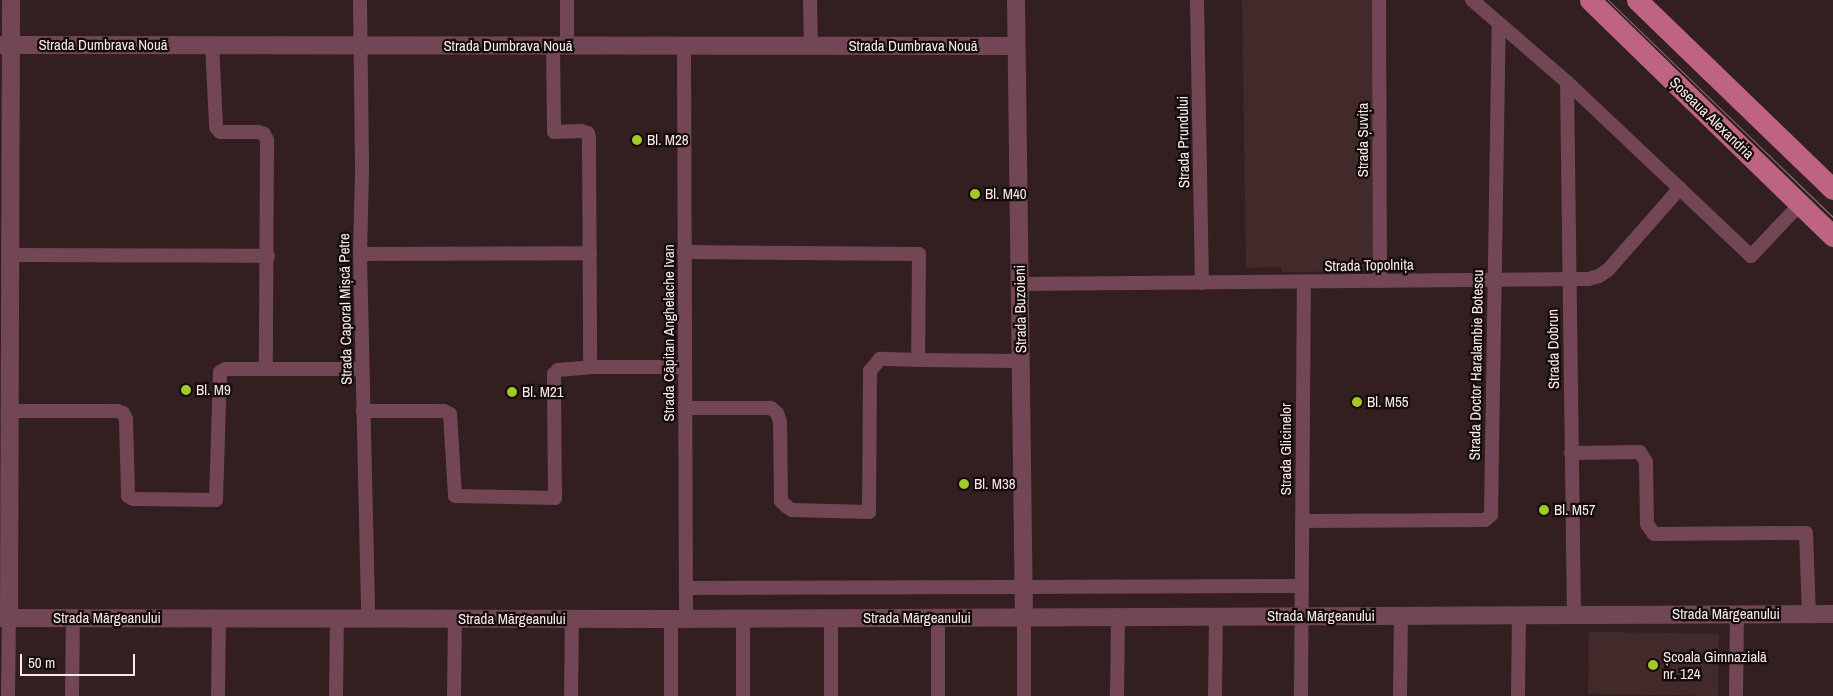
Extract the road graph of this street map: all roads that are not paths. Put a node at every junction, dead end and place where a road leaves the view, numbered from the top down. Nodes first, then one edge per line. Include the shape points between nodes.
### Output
1 (11, 0) edge
2 (360, 0) edge
3 (567, 0) edge
4 (810, 0) edge
5 (1016, 0) edge
6 (1197, 0) edge
7 (1379, 0) edge
8 (1472, 0) edge
9 (1590, 0) edge
10 (1638, 0) edge
11 (1499, 24) junction
12 (212, 44) junction
13 (5, 45) edge
14 (359, 46) junction
15 (560, 46) junction
16 (811, 46) junction
17 (1016, 46) junction
18 (684, 47) junction
19 (1567, 82) junction
20 (1832, 186) edge
21 (1680, 188) junction
22 (1800, 204) junction
23 (5, 218) edge
24 (1833, 236) edge
25 (684, 252) junction
26 (590, 253) junction
27 (360, 254) junction
28 (10, 256) junction
29 (268, 256) junction
30 (1568, 279) junction
31 (1493, 280) junction
32 (1380, 281) junction
33 (1304, 282) junction
34 (1020, 284) junction
35 (1202, 284) junction
36 (918, 360) junction
37 (1021, 361) junction
38 (590, 367) junction
39 (266, 368) junction
40 (362, 368) junction
41 (685, 368) junction
42 (685, 408) junction
43 (10, 411) junction
44 (363, 411) junction
45 (1571, 453) junction
46 (5, 466) edge
47 (1302, 521) junction
48 (1302, 586) junction
49 (686, 588) junction
50 (1024, 588) junction
51 (1574, 614) junction
52 (1737, 614) junction
53 (1809, 614) junction
54 (1833, 614) edge
55 (1401, 615) junction
56 (1519, 615) junction
57 (1216, 616) junction
58 (1302, 616) junction
59 (1118, 617) junction
60 (5, 618) edge
61 (73, 618) junction
62 (219, 618) junction
63 (337, 618) junction
64 (368, 618) junction
65 (572, 618) junction
66 (743, 618) junction
67 (831, 618) junction
68 (938, 618) junction
69 (1024, 618) junction
70 (455, 619) junction
71 (679, 619) junction
72 (8, 696) edge
73 (72, 696) edge
74 (218, 696) edge
75 (336, 696) edge
76 (454, 696) edge
77 (571, 696) edge
78 (671, 696) edge
79 (743, 696) edge
80 (831, 696) edge
81 (938, 696) edge
82 (1024, 696) edge
83 (1116, 696) edge
84 (1215, 696) edge
85 (1301, 696) edge
86 (1400, 696) edge
87 (1518, 696) edge
88 (1736, 696) edge

1 - 13 street
2 - 14 street, Strada Caporal Mișcă Petre
3 - 15 street
4 - 16 street
5 - 17 street, Strada Buzoieni
6 - 35 street, Strada Prundului
7 - 32 street, Strada Șuvița
8 - 11 street
9 - 22 main road, Șoseaua Alexandria
10 - 20 main road
11 - 19 street
11 - 31 street, Strada Doctor Haralambie Botescu
12 - 13 street, Strada Dumbrava Nouă
12 - 14 street, Strada Dumbrava Nouă
12 - 29 street via 216,127 220,132 258,132 267,140
13 - 23 street
14 - 15 street, Strada Dumbrava Nouă
14 - 27 street, Strada Caporal Mișcă Petre
15 - 18 street, Strada Dumbrava Nouă
15 - 26 street via 554,132 588,133
16 - 17 street, Strada Dumbrava Nouă
16 - 18 street, Strada Dumbrava Nouă
17 - 34 street, Strada Buzoieni
18 - 25 street, Strada Căpitan Anghelache Ivan
19 - 21 street
19 - 30 street, Strada Dobrun
21 - 22 street via 1751,256
21 - 30 street, Strada Topolnița via 1608,270 1588,279
22 - 24 main road, Șoseaua Alexandria
23 - 28 street
25 - 36 street via 919,254
25 - 41 street, Strada Căpitan Anghelache Ivan
26 - 27 street
26 - 38 street
27 - 40 street, Strada Caporal Mișcă Petre
28 - 29 street
28 - 43 street
29 - 39 street
30 - 31 street, Strada Topolnița
30 - 45 street, Strada Dobrun
31 - 32 street, Strada Topolnița
31 - 47 street, Strada Doctor Haralambie Botescu via 1489,519
32 - 33 street, Strada Topolnița
33 - 35 street, Strada Topolnița
33 - 47 street, Strada Glicinelor
34 - 35 street, Strada Topolnița
34 - 37 street, Strada Buzoieni
36 - 37 street
36 - 42 street via 880,359 870,371 869,512 792,510 786,506 782,501 780,422 771,408
37 - 50 street, Strada Buzoieni
38 - 41 street
38 - 44 street via 562,368 554,374 556,498 455,496 450,414 444,411
39 - 40 street
39 - 43 street via 225,369 220,372 216,500 133,499 128,496 126,419 123,413
40 - 44 street, Strada Caporal Mișcă Petre
41 - 42 street, Strada Căpitan Anghelache Ivan
42 - 49 street, Strada Căpitan Anghelache Ivan
43 - 46 street
44 - 64 street, Strada Caporal Mișcă Petre
45 - 51 street, Strada Dobrun
45 - 53 street via 1640,452 1646,462 1647,524 1654,534 1806,533
46 - 60 street
47 - 48 street, Strada Glicinelor
48 - 50 street, Strada Mărgeanului
48 - 58 street, Strada Glicinelor
49 - 50 street, Strada Mărgeanului
49 - 71 street, Strada Căpitan Anghelache Ivan
50 - 69 street, Strada Buzoieni
51 - 52 street, Strada Mărgeanului
51 - 56 street, Strada Mărgeanului
52 - 53 street, Strada Mărgeanului
52 - 88 street
53 - 54 street, Strada Mărgeanului
55 - 56 street, Strada Mărgeanului
55 - 58 street, Strada Mărgeanului
55 - 86 street
56 - 87 street
57 - 58 street, Strada Mărgeanului
57 - 59 street, Strada Mărgeanului
57 - 84 street
58 - 85 street, Strada Glicinelor
59 - 69 street, Strada Mărgeanului
59 - 83 street
60 - 61 street, Strada Mărgeanului
60 - 72 street
61 - 62 street, Strada Mărgeanului
61 - 73 street
62 - 63 street, Strada Mărgeanului
62 - 74 street
63 - 64 street, Strada Mărgeanului
63 - 75 street
64 - 70 street, Strada Mărgeanului
65 - 70 street, Strada Mărgeanului
65 - 71 street, Strada Mărgeanului
65 - 77 street
66 - 67 street, Strada Mărgeanului
66 - 71 street, Strada Mărgeanului
66 - 79 street
67 - 68 street, Strada Mărgeanului
67 - 80 street
68 - 69 street, Strada Mărgeanului
68 - 81 street
69 - 82 street
70 - 76 street
71 - 78 street, Strada Căpitan Anghelache Ivan

